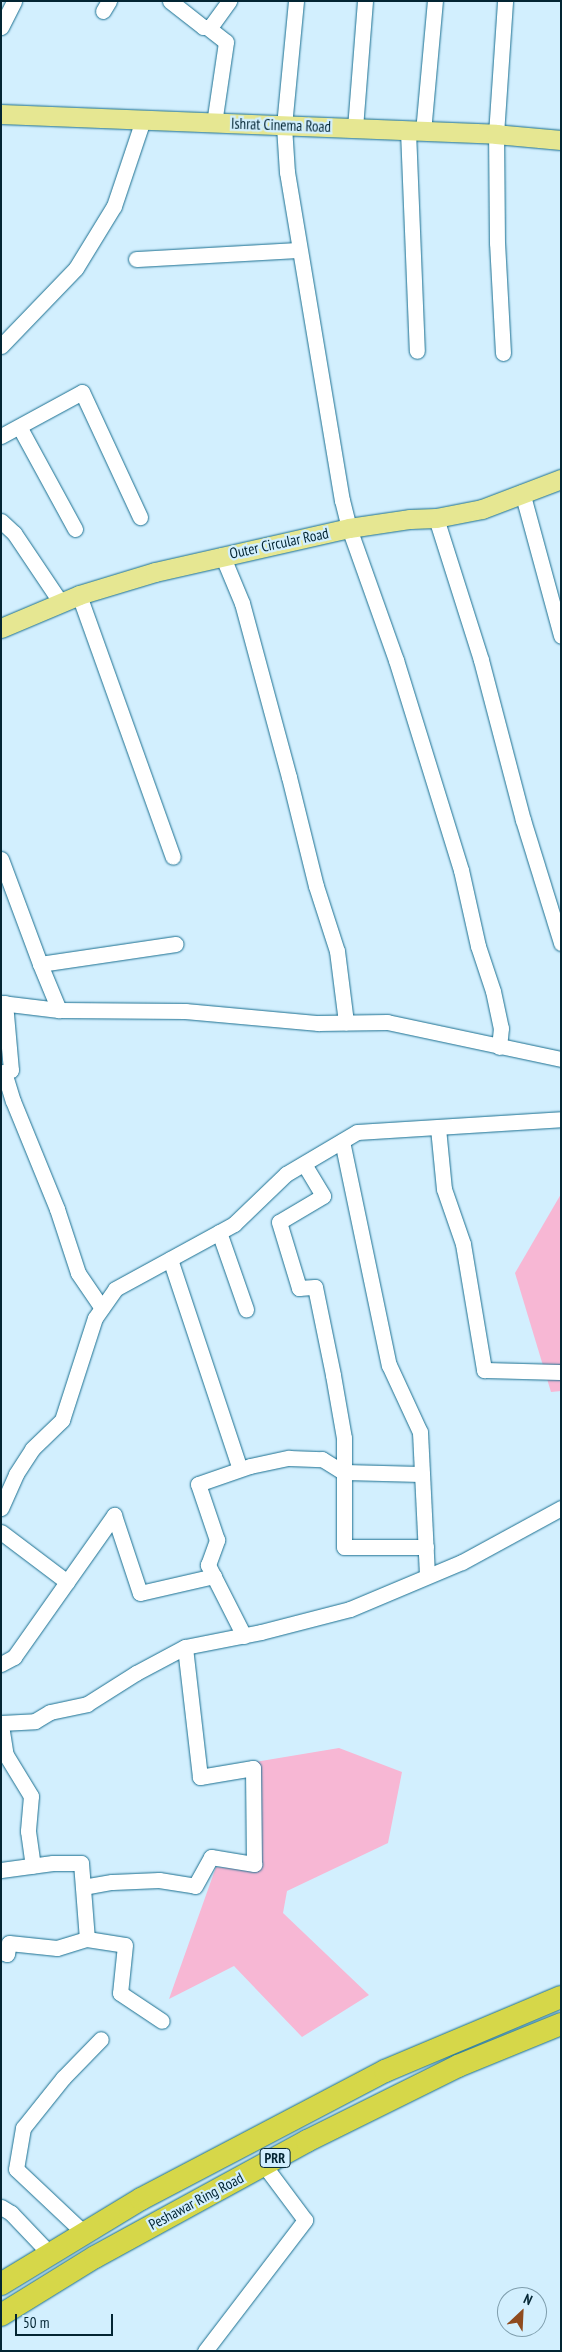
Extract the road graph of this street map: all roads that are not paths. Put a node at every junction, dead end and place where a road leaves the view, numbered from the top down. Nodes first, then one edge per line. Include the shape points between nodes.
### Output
1 (14, 1) edge
2 (170, 1) edge
3 (229, 1) edge
4 (296, 1) edge
5 (365, 1) edge
6 (435, 1) edge
7 (505, 1) edge
8 (1, 26) edge
9 (207, 27) junction
10 (1, 114) edge
11 (143, 120) junction
12 (214, 123) junction
13 (284, 126) junction
14 (355, 128) junction
15 (415, 132) junction
16 (561, 133) edge
17 (496, 134) junction
18 (560, 140) edge
19 (299, 250) junction
20 (136, 259) dead end
21 (1, 346) edge
22 (417, 351) dead end
23 (503, 354) dead end
24 (20, 428) junction
25 (1, 436) edge
26 (561, 479) edge
27 (522, 492) junction
28 (140, 517) dead end
29 (436, 518) junction
30 (1, 521) edge
31 (349, 528) junction
32 (75, 529) dead end
33 (222, 555) junction
34 (79, 595) junction
35 (61, 602) junction
36 (1, 628) edge
37 (561, 636) edge
38 (172, 857) dead end
39 (1, 859) edge
40 (561, 943) edge
41 (176, 944) dead end
42 (40, 964) junction
43 (3, 1003) edge
44 (59, 1010) junction
45 (346, 1022) junction
46 (499, 1047) junction
47 (561, 1059) edge
48 (561, 1119) edge
49 (438, 1128) junction
50 (342, 1141) junction
51 (304, 1164) junction
52 (219, 1232) junction
53 (170, 1259) junction
54 (102, 1308) junction
55 (246, 1309) dead end
56 (561, 1372) edge
57 (240, 1469) junction
58 (343, 1472) junction
59 (422, 1474) junction
60 (1, 1508) edge
61 (561, 1508) edge
62 (1, 1532) edge
63 (426, 1548) junction
64 (427, 1575) junction
65 (214, 1576) junction
66 (67, 1582) junction
67 (244, 1636) junction
68 (185, 1647) junction
69 (1, 1664) edge
70 (1, 1724) edge
71 (33, 1866) junction
72 (1, 1870) edge
73 (83, 1886) junction
74 (87, 1939) junction
75 (1, 1952) edge
76 (561, 1996) edge
77 (162, 2021) dead end
78 (561, 2024) edge
79 (101, 2039) dead end
80 (264, 2165) junction
81 (1, 2207) edge
82 (84, 2233) junction
83 (50, 2254) junction
84 (1, 2284) edge
85 (1, 2314) edge
86 (206, 2351) edge

1 - 8 street
2 - 9 street
3 - 9 street
4 - 13 street
5 - 14 street
6 - 15 street
7 - 17 street
9 - 12 street via 226,42
10 - 11 main road, Ishrat Cinema Road
11 - 12 main road, Ishrat Cinema Road
11 - 21 street via 114,206 76,268
12 - 13 main road, Ishrat Cinema Road
13 - 14 main road, Ishrat Cinema Road
13 - 19 street via 287,172
14 - 15 main road, Ishrat Cinema Road
15 - 17 main road, Ishrat Cinema Road
15 - 22 street
16 - 18 street
17 - 18 main road, Ishrat Cinema Road
17 - 23 street
19 - 20 street
19 - 31 street
24 - 25 street
24 - 28 street via 82,392
24 - 32 street
26 - 27 main road, Outer Circular Road
27 - 29 main road, Outer Circular Road via 482,509
27 - 37 street
29 - 31 main road, Outer Circular Road
29 - 40 street via 482,660 524,820
30 - 35 street via 14,533
31 - 33 main road, Outer Circular Road
31 - 46 street via 396,660 461,870 501,1028
33 - 34 main road, Outer Circular Road
33 - 45 street via 242,603 316,886 337,952
34 - 35 main road, Outer Circular Road
34 - 38 street
35 - 36 main road, Outer Circular Road
39 - 42 street
41 - 42 street
42 - 44 street
43 - 44 street
43 - 54 street via 10,1070 4,1072 11,1094 57,1209 78,1273
44 - 45 street via 185,1011 318,1023
45 - 46 street via 387,1022
46 - 47 street
48 - 49 street
49 - 50 street via 357,1132
49 - 56 street via 444,1189 463,1244 484,1370
50 - 51 street
50 - 59 street via 389,1365 420,1432
51 - 52 street via 286,1174 234,1224
51 - 58 street via 323,1196 280,1222 299,1288 315,1287 344,1438
52 - 53 street
52 - 55 street
53 - 54 street via 115,1289
53 - 57 street
54 - 60 street via 92,1327 62,1420 32,1449 16,1474
57 - 58 street via 289,1458 322,1459
57 - 65 street via 198,1484 217,1540 208,1565
58 - 59 street
58 - 63 street via 344,1547
59 - 63 street
61 - 64 street via 462,1562
62 - 66 street
63 - 64 street
64 - 67 street via 350,1609
65 - 66 street via 140,1593 114,1516
65 - 67 street
66 - 69 street via 14,1657
67 - 68 street
68 - 70 street via 87,1704 50,1712 35,1721
68 - 73 street via 200,1777 253,1768 254,1864 211,1857 195,1886 159,1880
70 - 71 street via 6,1755 31,1796 28,1831
71 - 72 street
71 - 73 street via 81,1863
73 - 74 street
74 - 75 street via 57,1948 9,1943 7,1954
74 - 77 street via 125,1944 120,1993
76 - 82 highway, Peshawar Ring Road / PRR via 385,2071 141,2199
78 - 80 highway, Peshawar Ring Road / PRR via 458,2066
79 - 82 street via 63,2078 24,2128 16,2169
80 - 85 highway, Peshawar Ring Road / PRR via 95,2257
80 - 86 street via 305,2220
81 - 83 street via 11,2213
82 - 83 highway, Peshawar Ring Road / PRR
83 - 84 highway, Peshawar Ring Road / PRR

